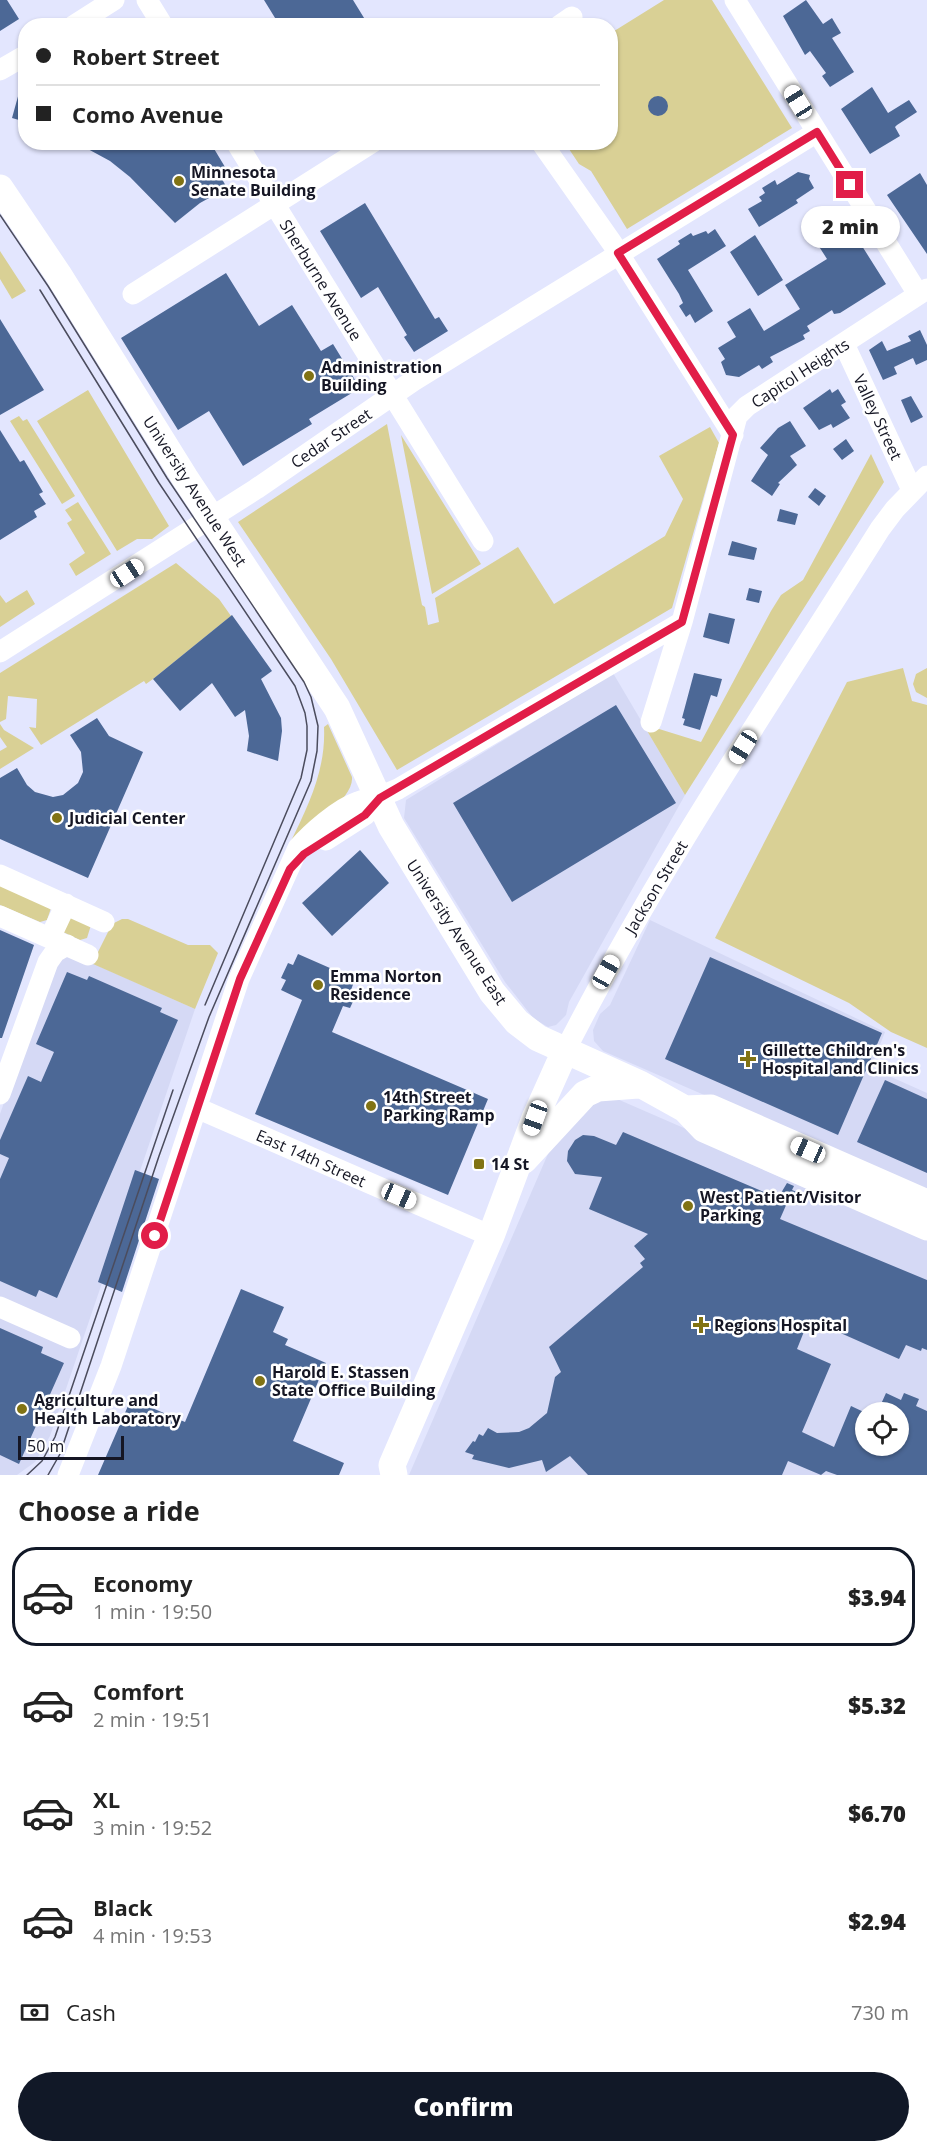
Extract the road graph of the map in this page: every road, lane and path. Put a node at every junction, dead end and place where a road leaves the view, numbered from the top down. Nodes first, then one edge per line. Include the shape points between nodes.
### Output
1 (114, 0) edge
2 (147, 0) edge
3 (735, 0) edge
4 (86, 18) edge
5 (158, 18) edge
6 (18, 60) edge
7 (0, 70) edge
8 (817, 132) junction
9 (241, 150) edge
10 (360, 150) edge
11 (547, 150) edge
12 (0, 188) edge
13 (274, 205) junction
14 (618, 253) junction
15 (923, 292) edge
16 (132, 294) dead end
17 (844, 344) junction
18 (393, 395) junction
19 (733, 435) junction
20 (920, 483) edge
21 (483, 541) dead end
22 (682, 622) junction
23 (0, 652) edge
24 (651, 722) dead end
25 (380, 798) junction
26 (0, 875) edge
27 (66, 904) junction
28 (0, 916) edge
29 (104, 922) dead end
30 (58, 942) junction
31 (88, 955) dead end
32 (565, 1051) junction
33 (640, 1084) junction
34 (0, 1094) edge
35 (197, 1108) junction
36 (686, 1109) junction
37 (517, 1168) junction
38 (927, 1203) edge
39 (927, 1227) edge
40 (491, 1236) junction
41 (0, 1307) edge
42 (70, 1338) dead end
43 (387, 1472) edge
44 (68, 1475) edge

1 - 4 street
2 - 5 street
3 - 8 street
6 - 7 street
8 - 14 street, Cedar Street
8 - 15 street
9 - 13 street, Sherburne Avenue
10 - 13 street
11 - 14 street
12 - 25 main road, University Avenue West via 185,478 309,663 337,708
13 - 16 street
13 - 18 street, Sherburne Avenue
14 - 18 street, Cedar Street
14 - 19 street
15 - 17 street, Capitol Heights
17 - 19 street, Capitol Heights via 747,406 737,416
17 - 20 street, Valley Street
18 - 21 street, Sherburne Avenue
18 - 23 street, Cedar Street via 256,489
19 - 22 street, Capitol Heights
20 - 32 street, Jackson Street via 880,529 668,865
22 - 24 street, Capitol Heights
22 - 25 street
25 - 32 main road, University Avenue East via 391,826 492,992 518,1022 538,1038
25 - 35 street via 365,815 304,854 290,869 240,979
26 - 27 street
27 - 29 street
27 - 30 street
28 - 30 street
30 - 31 street
30 - 34 street
32 - 33 main road, University Avenue East
32 - 37 main road, Jackson Street
33 - 36 main road, University Avenue East
33 - 37 main road via 598,1088 585,1094
35 - 40 street, East 14th Street
35 - 44 street via 111,1366
36 - 38 main road, University Avenue East via 711,1108
36 - 39 main road, University Avenue East via 704,1129
37 - 40 main road, Jackson Street
40 - 43 main road, Jackson Street
41 - 42 street

